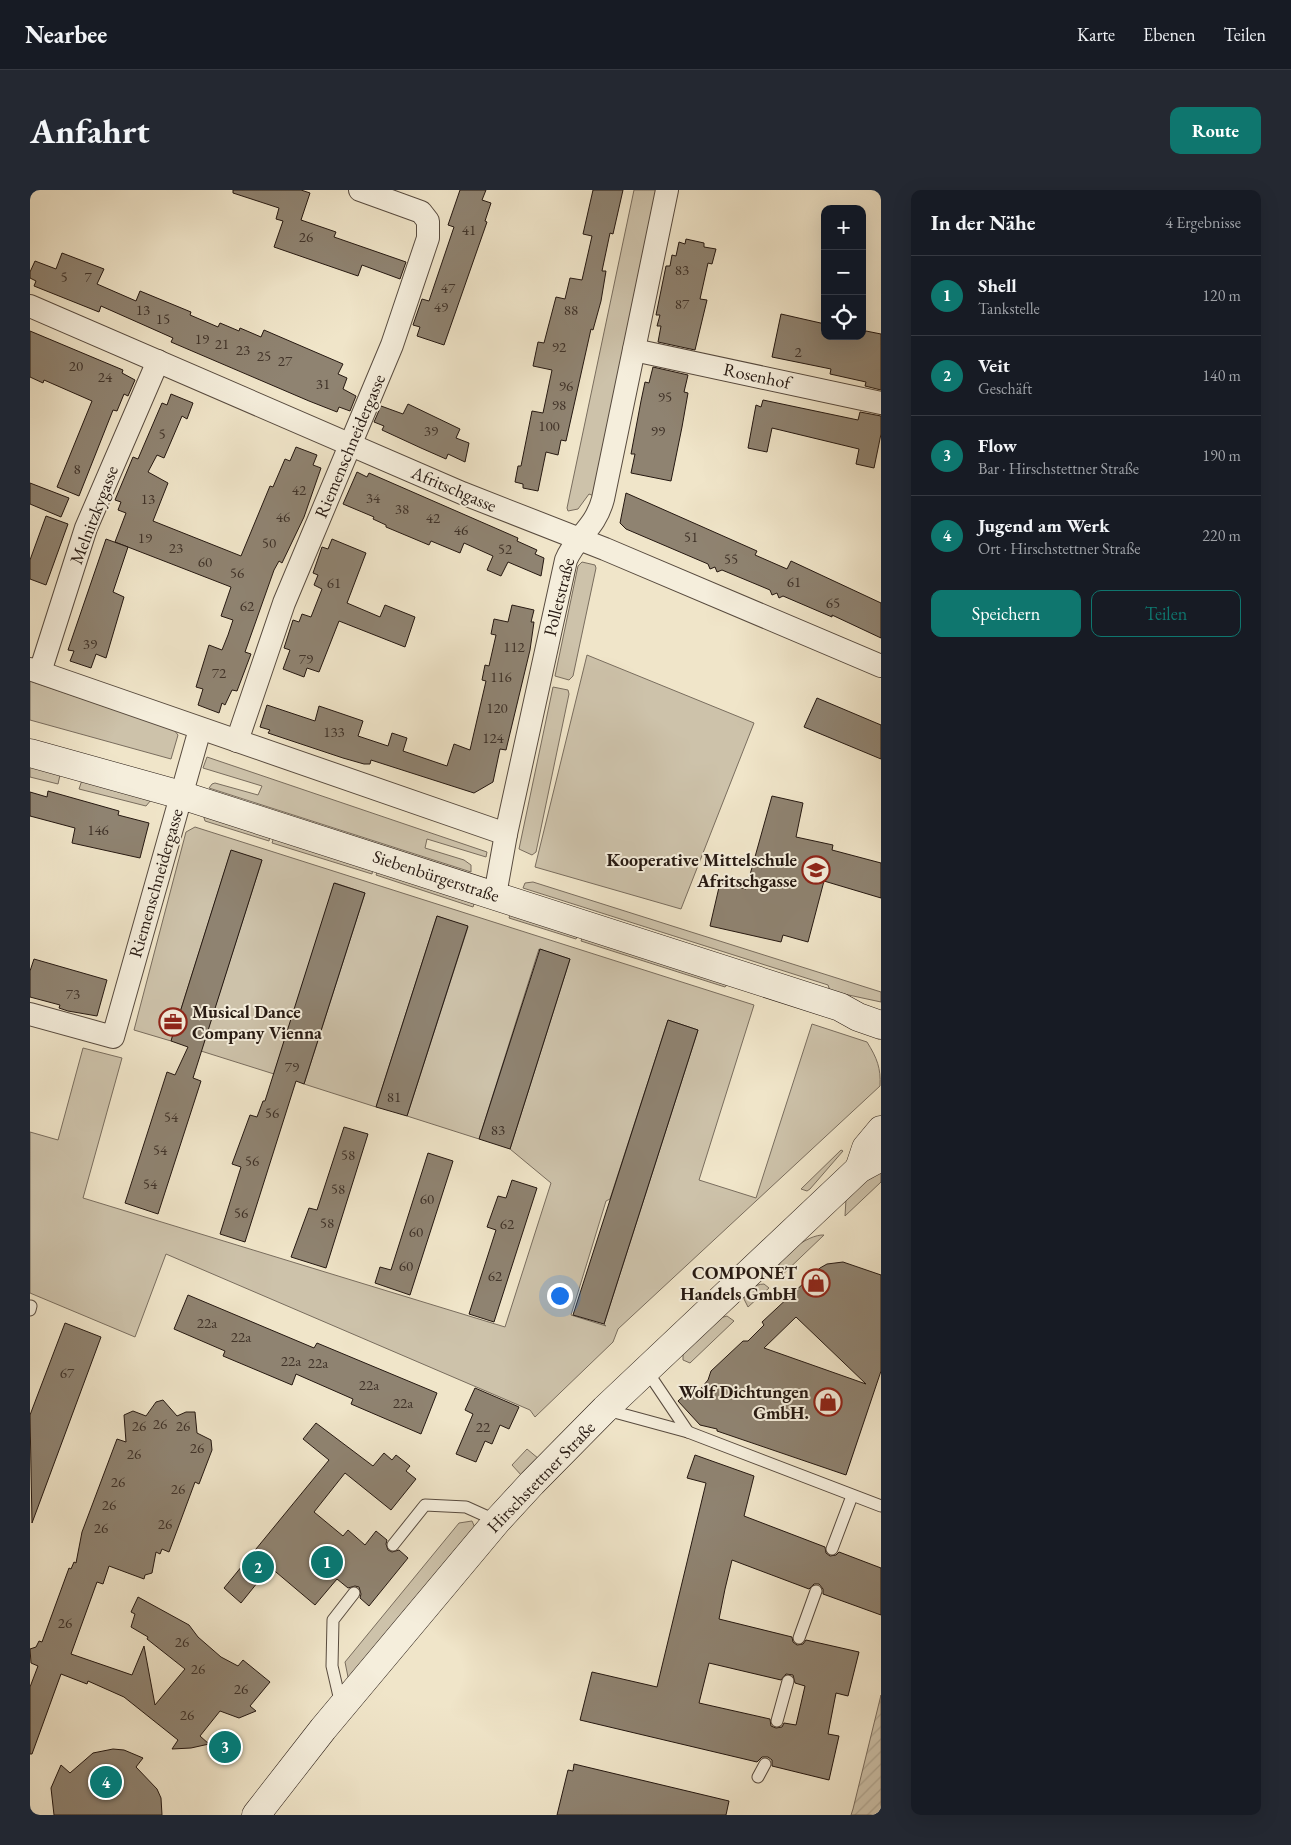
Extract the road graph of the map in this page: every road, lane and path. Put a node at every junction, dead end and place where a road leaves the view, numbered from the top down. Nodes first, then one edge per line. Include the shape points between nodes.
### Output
1 (360, 190) edge
2 (667, 190) edge
3 (30, 306) edge
4 (634, 350) junction
5 (158, 361) junction
6 (881, 403) edge
7 (350, 444) junction
8 (580, 540) junction
9 (881, 666) edge
10 (35, 670) edge
11 (200, 729) junction
12 (237, 741) junction
13 (30, 753) edge
14 (181, 795) junction
15 (506, 834) junction
16 (495, 895) junction
17 (840, 1007) junction
18 (881, 1008) edge
19 (30, 1014) edge
20 (881, 1025) edge
21 (881, 1130) edge
22 (870, 1163) edge
23 (647, 1371) junction
24 (605, 1410) junction
25 (688, 1432) junction
26 (852, 1496) junction
27 (881, 1506) edge
28 (497, 1521) junction
29 (393, 1545) dead end
30 (832, 1549) dead end
31 (816, 1591) dead end
32 (354, 1594) dead end
33 (799, 1638) dead end
34 (788, 1681) dead end
35 (342, 1707) junction
36 (777, 1721) dead end
37 (765, 1764) dead end
38 (758, 1777) dead end
39 (256, 1815) edge

1 - 7 street, Riemenschneidergasse via 421,212 430,228 392,345
2 - 4 street, Polletstraße
3 - 5 street, Afritschgasse
4 - 6 street, Rosenhof
4 - 8 street, Polletstraße via 602,502 596,519
5 - 7 street, Afritschgasse
5 - 10 street, Melnitzkygasse via 86,528
7 - 8 street, Afritschgasse
7 - 12 street, Riemenschneidergasse via 284,603
8 - 9 street, Afritschgasse
8 - 15 street, Polletstraße via 566,560
10 - 11 street
11 - 12 street
11 - 14 street, Riemenschneidergasse
12 - 15 street
13 - 14 street, Siebenbürgerstraße
14 - 16 street, Siebenbürgerstraße
14 - 19 street, Riemenschneidergasse via 113,1037
15 - 16 street, Polletstraße
16 - 17 street, Siebenbürgerstraße
17 - 18 street, Siebenbürgerstraße via 861,1002
17 - 20 street, Siebenbürgerstraße
21 - 22 street, Hirschstettner Straße via 866,1148
22 - 23 street, Hirschstettner Straße
23 - 24 street, Hirschstettner Straße
23 - 25 lane
24 - 25 lane
24 - 28 street, Hirschstettner Straße
25 - 26 lane
26 - 27 lane
26 - 30 lane
28 - 29 lane via 466,1506 425,1505
28 - 35 street, Hirschstettner Straße
31 - 33 lane
32 - 35 lane via 333,1620 332,1666
34 - 36 lane
35 - 39 street, Hirschstettner Straße
37 - 38 lane

